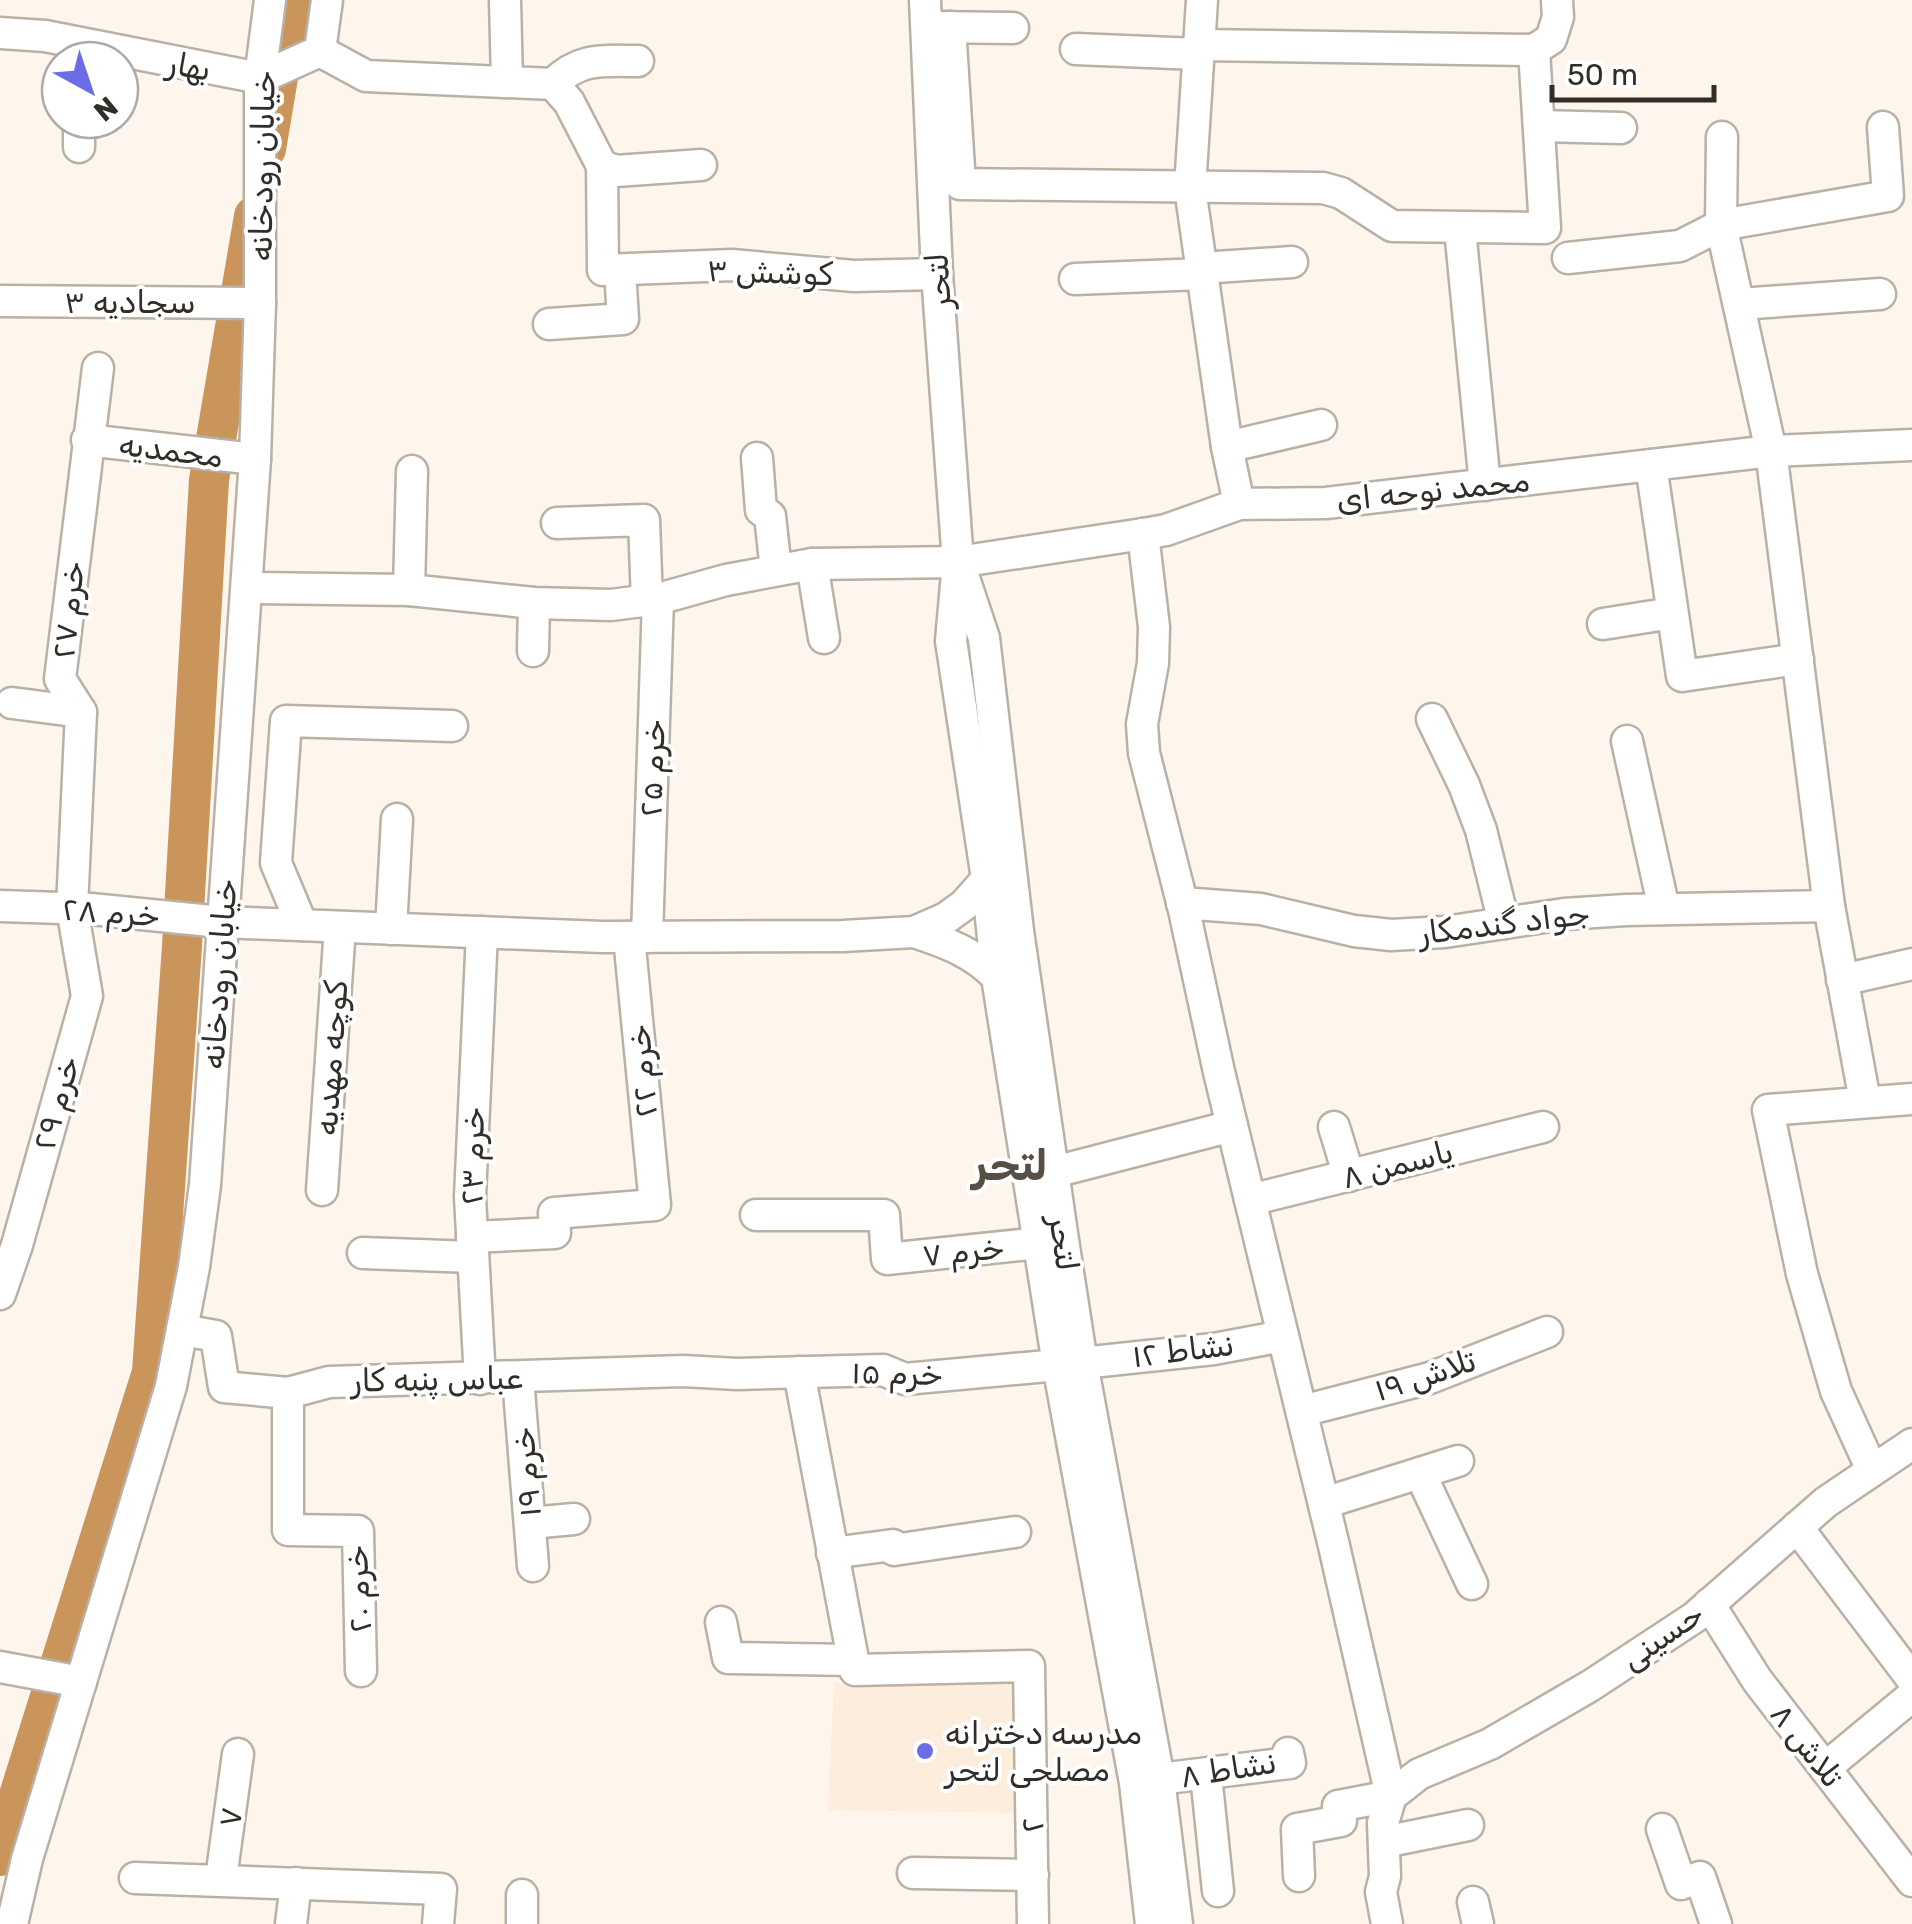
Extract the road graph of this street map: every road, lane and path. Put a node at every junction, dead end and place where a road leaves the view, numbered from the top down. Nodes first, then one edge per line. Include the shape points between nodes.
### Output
1 (270, 0) edge
2 (327, 0) edge
3 (506, 0) edge
4 (1202, 0) edge
5 (1557, 0) edge
6 (933, 18) edge
7 (1013, 28) dead end
8 (0, 33) edge
9 (54, 40) edge
10 (1076, 49) dead end
11 (1197, 50) junction
12 (1534, 50) junction
13 (319, 51) junction
14 (638, 60) dead end
15 (140, 61) edge
16 (261, 78) junction
17 (507, 82) junction
18 (554, 84) junction
19 (1538, 126) junction
20 (1883, 127) dead end
21 (1621, 128) dead end
22 (1722, 137) dead end
23 (602, 166) junction
24 (701, 166) dead end
25 (1190, 188) junction
26 (1721, 225) junction
27 (1460, 229) junction
28 (1568, 258) dead end
29 (1292, 262) dead end
30 (612, 270) junction
31 (1202, 271) junction
32 (937, 274) junction
33 (1075, 279) dead end
34 (1880, 294) dead end
35 (0, 301) edge
36 (260, 303) junction
37 (1740, 304) junction
38 (549, 324) dead end
39 (98, 368) dead end
40 (1321, 425) dead end
41 (87, 440) junction
42 (1912, 445) edge
43 (1226, 447) junction
44 (1771, 451) junction
45 (757, 458) dead end
46 (254, 460) junction
47 (1650, 466) junction
48 (412, 471) dead end
49 (1485, 484) junction
50 (1239, 504) junction
51 (557, 523) dead end
52 (1143, 534) junction
53 (958, 562) junction
54 (812, 564) junction
55 (776, 570) junction
56 (248, 588) junction
57 (409, 590) junction
58 (653, 600) junction
59 (534, 603) junction
60 (1672, 613) junction
61 (1603, 624) dead end
62 (824, 638) dead end
63 (533, 651) dead end
64 (1798, 659) junction
65 (12, 703) dead end
66 (80, 712) junction
67 (1432, 719) dead end
68 (452, 726) dead end
69 (1627, 740) dead end
70 (235, 759) junction
71 (283, 762) junction
72 (398, 819) dead end
73 (986, 879) junction
74 (1182, 902) junction
75 (0, 906) edge
76 (1829, 906) junction
77 (72, 908) junction
78 (1664, 909) junction
79 (221, 922) junction
80 (1504, 923) junction
81 (302, 925) junction
82 (340, 927) junction
83 (392, 929) junction
84 (482, 932) junction
85 (914, 932) junction
86 (638, 937) junction
87 (1912, 964) edge
88 (997, 978) junction
89 (1842, 980) junction
90 (1865, 1102) junction
91 (1911, 1104) edge
92 (1232, 1126) junction
93 (1334, 1127) dead end
94 (1543, 1128) dead end
95 (1054, 1172) junction
96 (1349, 1176) junction
97 (322, 1190) dead end
98 (1250, 1200) junction
99 (756, 1215) dead end
100 (1040, 1243) junction
101 (473, 1247) junction
102 (363, 1254) dead end
103 (0, 1294) edge
104 (182, 1330) junction
105 (1547, 1332) dead end
106 (1283, 1336) junction
107 (1070, 1364) junction
108 (799, 1372) junction
109 (737, 1374) joint
110 (518, 1378) junction
111 (480, 1379) junction
112 (288, 1392) junction
113 (1302, 1412) junction
114 (1908, 1454) edge
115 (1458, 1461) dead end
116 (1872, 1470) junction
117 (1420, 1473) junction
118 (1324, 1503) junction
119 (574, 1519) dead end
120 (530, 1523) junction
121 (1797, 1527) junction
122 (1015, 1532) dead end
123 (832, 1553) junction
124 (534, 1566) dead end
125 (1472, 1584) dead end
126 (1709, 1604) junction
127 (722, 1622) dead end
128 (853, 1660) junction
129 (0, 1667) edge
130 (362, 1671) dead end
131 (1912, 1679) edge
132 (81, 1682) junction
133 (1912, 1696) edge
134 (238, 1754) dead end
135 (1288, 1754) dead end
136 (1825, 1768) junction
137 (1206, 1775) junction
138 (1159, 1779) junction
139 (1391, 1796) junction
140 (1468, 1825) dead end
141 (1662, 1829) dead end
142 (1384, 1842) junction
143 (913, 1873) dead end
144 (1033, 1875) junction
145 (1299, 1876) dead end
146 (135, 1878) dead end
147 (221, 1879) junction
148 (1912, 1882) edge
149 (296, 1883) junction
150 (1218, 1891) dead end
151 (12, 1924) edge
152 (291, 1924) edge
153 (438, 1924) edge
154 (1033, 1924) edge
155 (1151, 1924) edge
156 (1177, 1924) edge
157 (1387, 1924) edge
158 (1716, 1924) edge

1 - 16 street, خیابان رودخانه
2 - 13 street
3 - 17 street
4 - 11 street
5 - 12 street via 1551,39
6 - 7 street
6 - 25 street via 960,184
6 - 32 street, لتحر
8 - 9 street, بهار
10 - 11 street
11 - 12 street
11 - 25 street
12 - 19 street
13 - 16 street
13 - 17 street via 366,76
14 - 18 street via 587,62
15 - 16 street, بهار
16 - 36 street, خیابان رودخانه
17 - 18 street
18 - 23 street
19 - 21 street
19 - 27 street via 1545,228
20 - 26 street via 1888,196
22 - 26 street
23 - 24 street
23 - 30 street
25 - 27 street via 1323,188 1392,226
25 - 31 street
26 - 28 street via 1680,246
26 - 37 street
27 - 49 street
29 - 31 street
30 - 32 street, کوشش ۳ via 732,265 854,276
30 - 38 street via 623,319
31 - 33 street
31 - 43 street
32 - 53 street, لتحر
34 - 37 street
35 - 36 street, سجادیه ۳
36 - 46 street, خیابان رودخانه
37 - 44 street
39 - 41 street, خرم ۲۷
40 - 43 street
41 - 46 street, محمدیه
41 - 66 street, خرم ۲۷ via 60,679
42 - 44 street, محمد نوحه ای
43 - 50 street
44 - 47 street, محمد نوحه ای
44 - 64 street
45 - 55 street
46 - 56 street, خیابان رودخانه
47 - 49 street, محمد نوحه ای
47 - 60 street
48 - 57 street
49 - 50 street, محمد نوحه ای via 1326,503
50 - 52 street, محمد نوحه ای
51 - 58 street, خرم ۲۵ via 644,520
52 - 53 street, محمد نوحه ای
52 - 74 street via 1154,627 1144,753
53 - 54 street, محمد نوحه ای
53 - 73 street, لتحر via 951,641
53 - 95 street, لتحر via 984,638
54 - 55 street, محمد نوحه ای
54 - 62 street
55 - 58 street, محمد نوحه ای
56 - 57 street, محمد نوحه ای
56 - 70 street, خیابان رودخانه
57 - 59 street, محمد نوحه ای
58 - 59 street, محمد نوحه ای
58 - 86 street, خرم ۲۵
59 - 63 street
60 - 61 street
60 - 64 street via 1682,676
64 - 76 street
65 - 66 street
66 - 77 street, خرم ۲۷
67 - 80 street via 1481,830
68 - 71 street via 286,720
69 - 78 street
70 - 71 street
70 - 79 street, خیابان رودخانه
71 - 81 street via 276,863
72 - 83 street
73 - 85 street via 964,905
73 - 88 street, لتحر
74 - 80 street, جواد گندمکار via 1261,909 1391,935
74 - 92 street
75 - 77 street, خرم ۲۸
76 - 78 street, جواد گندمکار
76 - 89 street
77 - 79 street, خرم ۲۸
77 - 103 street, خرم ۲۹ via 86,996
78 - 80 street, جواد گندمکار
79 - 81 street, خرم ۲۸
79 - 104 street, خیابان رودخانه via 204,1184
81 - 82 street, خرم ۲۸
82 - 83 street, خرم ۲۸
82 - 97 street, کوچه مهدیه
83 - 84 street, خرم ۲۸
84 - 86 street, خرم ۲۸
84 - 101 street, خرم ۲۳
85 - 86 street, خرم ۲۸
85 - 88 street via 958,946
86 - 101 street, خرم ۲۲ via 654,1206 554,1213 555,1233
87 - 89 street
88 - 100 street, لتحر
89 - 90 street
90 - 91 street
90 - 116 street via 1768,1110 1802,1274 1836,1390
92 - 95 street
92 - 98 street
93 - 96 street
94 - 96 street, یاسمن ۸
95 - 107 street, لتحر
96 - 98 street, یاسمن ۸
98 - 106 street
99 - 100 street, خرم ۷ via 884,1201 887,1259
100 - 107 street, لتحر
101 - 102 street
101 - 111 street, خرم ۲۳
104 - 112 street, عباس پنبه کار via 216,1336 224,1387
104 - 132 street, خیابان رودخانه
105 - 113 street, تلاش ۱۹ via 1430,1378
106 - 107 street, نشاط ۱۲
106 - 113 street
107 - 108 street, خرم ۱۵ via 905,1379 883,1370
107 - 138 street, لتحر
107 - 155 street, لتحر
108 - 109 street, خرم ۱۵
108 - 123 street
109 - 110 street, عباس پنبه کار
110 - 111 street, عباس پنبه کار
110 - 120 street, خرم ۱۹
111 - 112 street, عباس پنبه کار via 329,1382
112 - 130 street, خرم ۲۰ via 288,1530 358,1531
113 - 118 street
114 - 116 street, حسینی
115 - 117 street
116 - 121 street, حسینی
117 - 118 street
117 - 125 street
118 - 139 street
119 - 120 street
120 - 124 street, خرم ۱۹
121 - 126 street, حسینی
121 - 131 street
122 - 123 street
123 - 128 street
126 - 136 street, تلاش ۸
126 - 139 street, حسینی via 1590,1686 1490,1744 1420,1774
127 - 128 street via 728,1658
128 - 144 street, ۲ via 855,1670 1029,1666
129 - 132 street
132 - 151 street, خیابان رودخانه
133 - 136 street
134 - 147 street, ۷
135 - 137 street, نشاط ۸ via 1290,1763
136 - 148 street, تلاش ۸
137 - 138 street, نشاط ۸
137 - 150 street
138 - 156 street, لتحر
139 - 142 street
139 - 145 street via 1338,1806 1341,1821 1297,1829
140 - 142 street
141 - 158 street via 1680,1884 1700,1877
142 - 157 street
143 - 144 street
144 - 154 street, ۲
146 - 147 street
147 - 149 street
149 - 152 street
149 - 153 street via 441,1889

